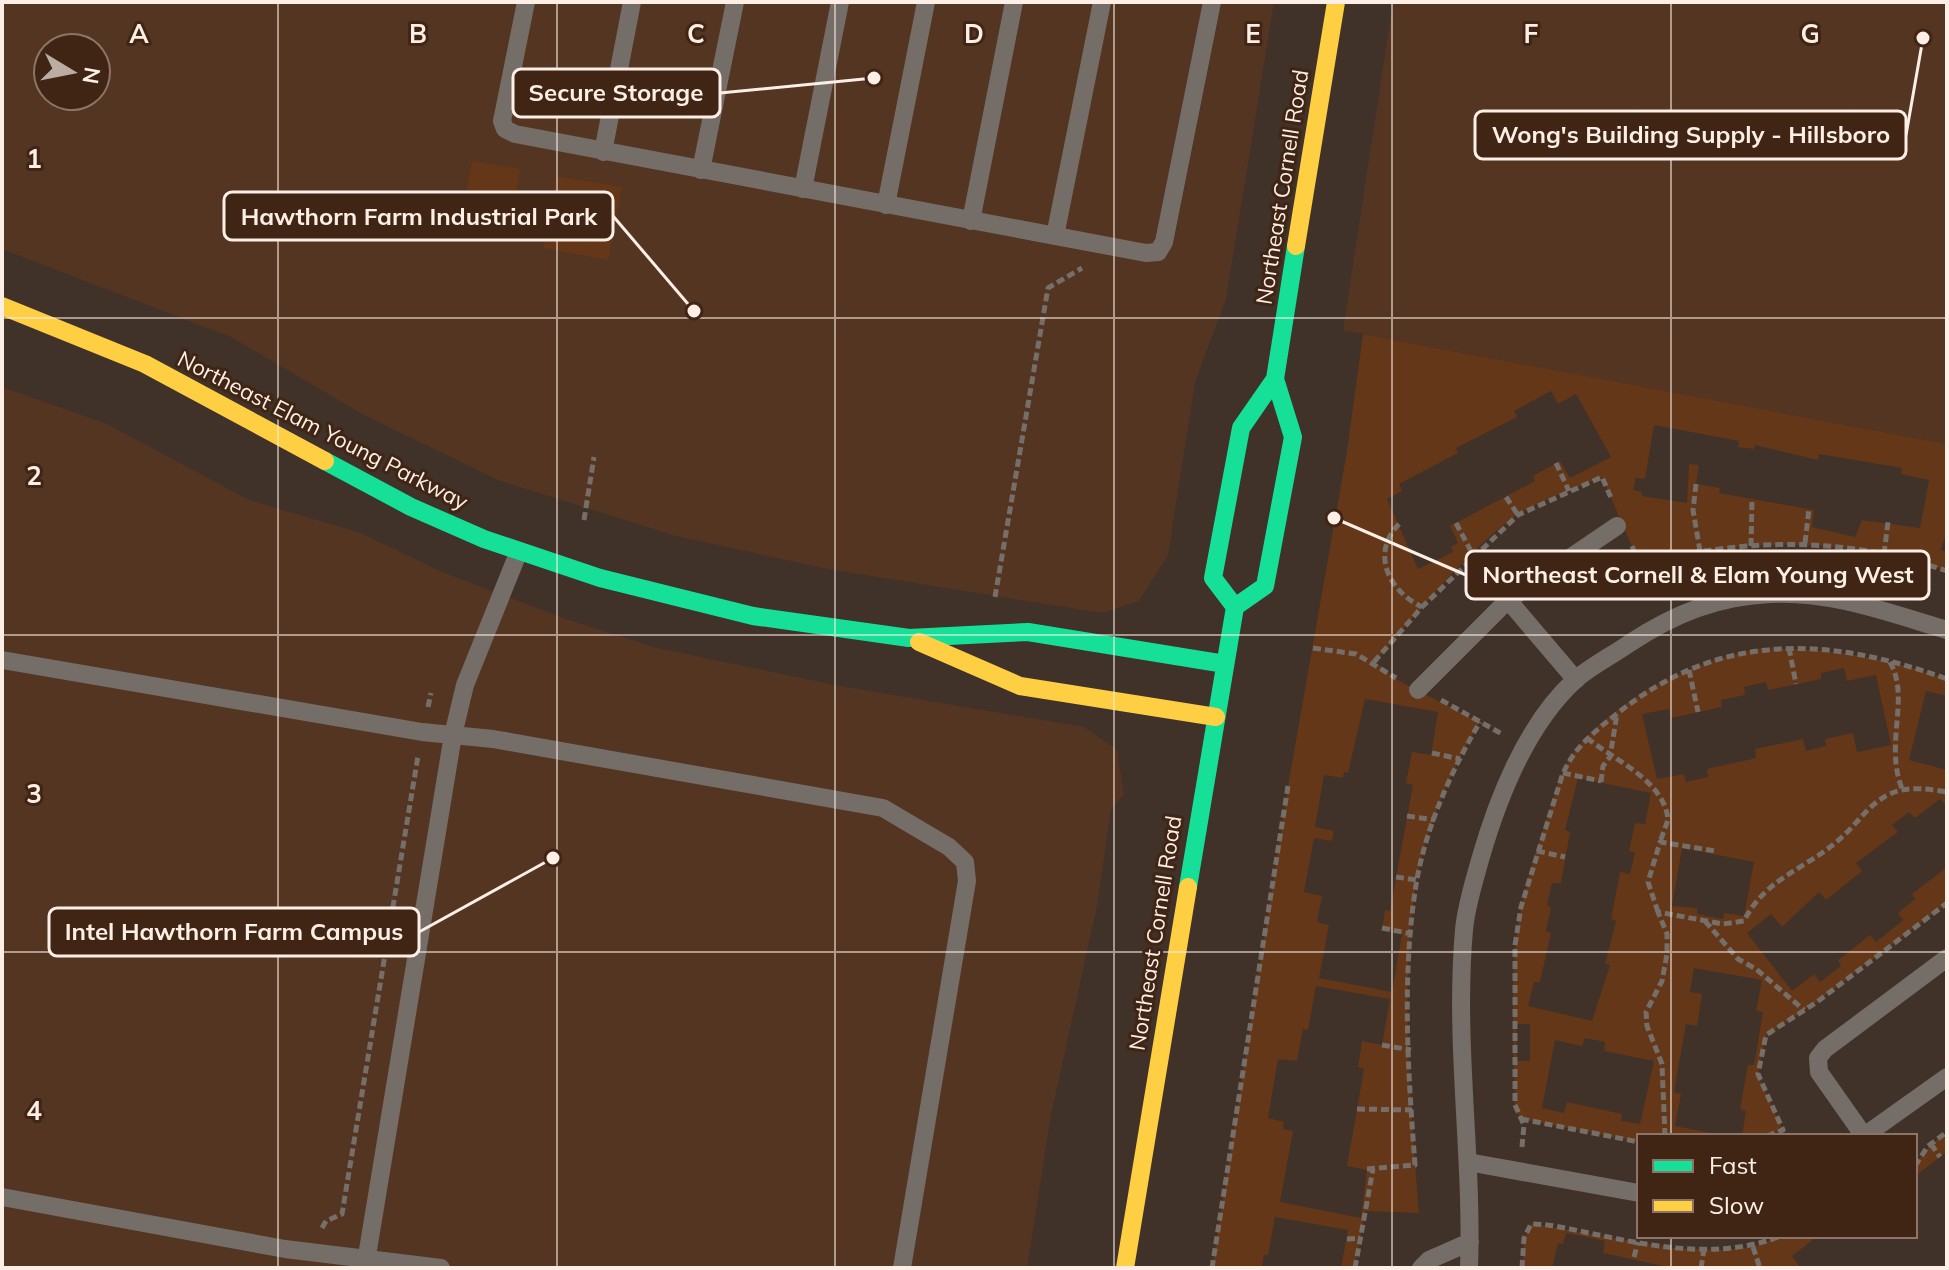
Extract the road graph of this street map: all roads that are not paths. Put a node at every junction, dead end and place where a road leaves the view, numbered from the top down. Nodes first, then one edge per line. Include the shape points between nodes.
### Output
1 (526, 2) edge
2 (632, 2) edge
3 (735, 2) edge
4 (840, 2) edge
5 (926, 2) edge
6 (1014, 2) edge
7 (1102, 2) edge
8 (1212, 2) edge
9 (1336, 2) edge
10 (603, 152) junction
11 (701, 170) junction
12 (803, 189) junction
13 (886, 205) junction
14 (971, 221) junction
15 (1055, 236) junction
16 (2, 306) edge
17 (1275, 379) junction
18 (1622, 530) road end
19 (519, 551) junction
20 (1508, 600) junction
21 (1235, 607) junction
22 (1947, 630) edge
23 (909, 638) junction
24 (2, 660) edge
25 (1225, 664) junction
26 (1576, 680) junction
27 (1418, 690) dead end
28 (1216, 717) junction
29 (453, 735) junction
30 (1947, 958) edge
31 (1947, 1077) edge
32 (1863, 1134) edge
33 (1867, 1134) edge
34 (1468, 1162) junction
35 (1637, 1193) edge
36 (2, 1197) edge
37 (1470, 1242) junction
38 (367, 1256) junction
39 (309, 1257) edge
40 (417, 1266) edge
41 (441, 1268) edge
42 (902, 1268) edge
43 (1125, 1268) edge
44 (1421, 1268) edge
45 (1469, 1268) edge

1 - 10 lane via 502,121 505,129
2 - 10 lane
3 - 11 lane
4 - 12 lane
5 - 13 lane
6 - 14 lane
7 - 15 lane
8 - 15 lane via 1158,252
9 - 17 main road, Northeast Cornell Road
10 - 11 lane
11 - 12 lane
12 - 13 lane
13 - 14 lane
14 - 15 lane
16 - 19 main road, Northeast Elam Young Parkway via 145,364 411,507
17 - 21 main road, Northeast Cornell Road via 1241,428 1213,578
17 - 21 main road, Northeast Cornell Road via 1293,437 1265,586
18 - 20 lane
19 - 23 main road, Northeast Elam Young Parkway via 659,595 753,616
19 - 29 lane via 465,685
20 - 26 lane
20 - 27 lane
21 - 25 main road, Northeast Cornell Road
22 - 26 lane via 1853,602 1803,594 1727,599 1673,616
23 - 25 main road via 1028,632
23 - 28 main road via 1020,686
24 - 29 lane
25 - 28 main road, Northeast Cornell Road
26 - 34 lane via 1524,747 1488,831 1472,889 1464,927 1461,1020
28 - 43 main road, Northeast Cornell Road
29 - 38 lane
29 - 42 lane via 883,808 965,862 967,881
30 - 32 lane via 1818,1058 1819,1072
31 - 33 lane
34 - 35 lane
34 - 37 lane
36 - 39 lane
37 - 44 lane
37 - 45 lane
38 - 39 lane
38 - 40 lane
40 - 41 lane

